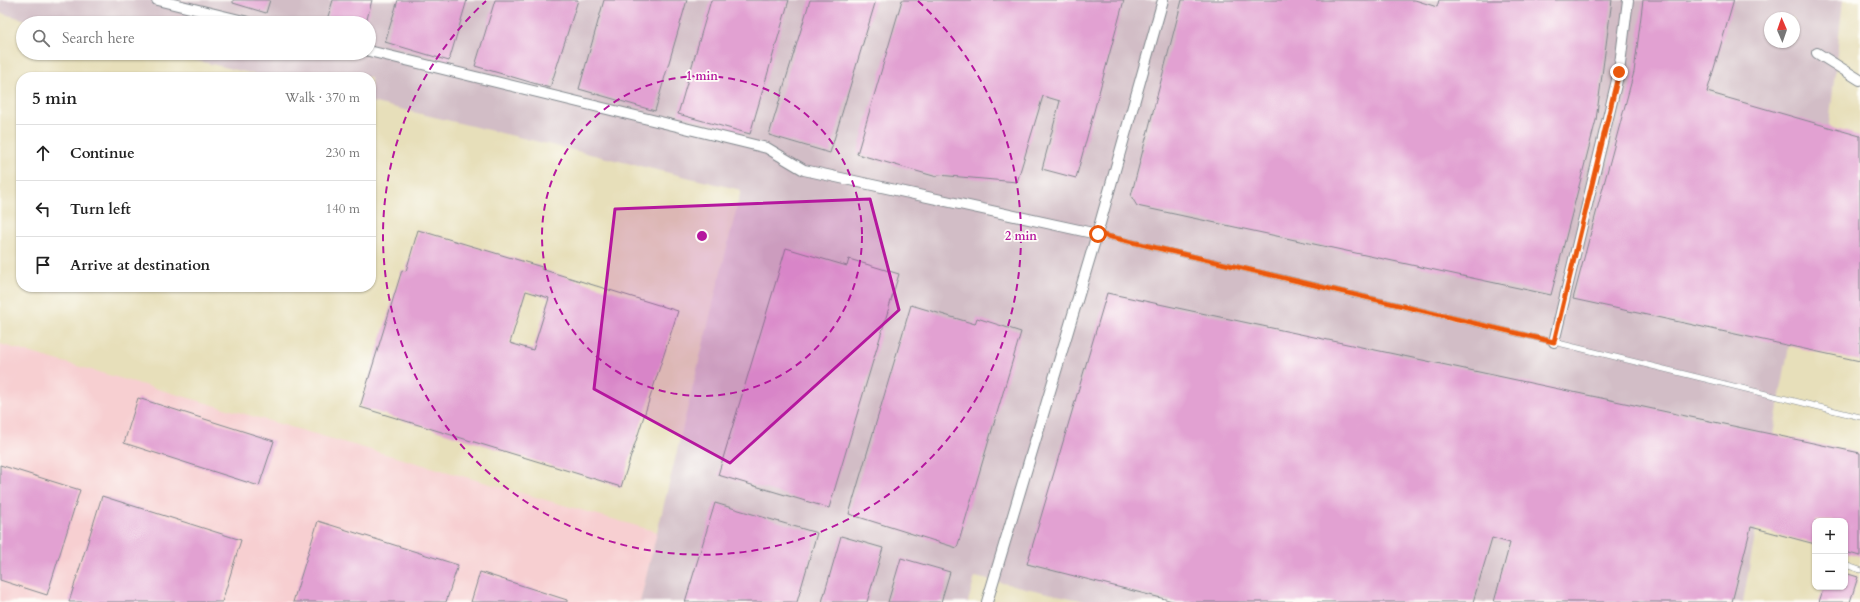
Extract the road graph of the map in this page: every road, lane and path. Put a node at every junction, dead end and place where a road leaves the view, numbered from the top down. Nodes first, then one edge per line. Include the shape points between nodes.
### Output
1 (157, 0) edge
2 (1163, 0) edge
3 (1628, 0) edge
4 (223, 16) edge
5 (376, 53) edge
6 (1817, 53) dead end
7 (1860, 80) edge
8 (1098, 234) junction
9 (1554, 342) junction
10 (1860, 417) edge
11 (1848, 566) edge
12 (1860, 570) edge
13 (987, 602) edge

1 - 4 street
2 - 8 street
3 - 9 street via 1619,72
5 - 8 street via 767,148 804,170
6 - 7 street
8 - 9 lane
8 - 13 street
9 - 10 lane
11 - 12 lane

